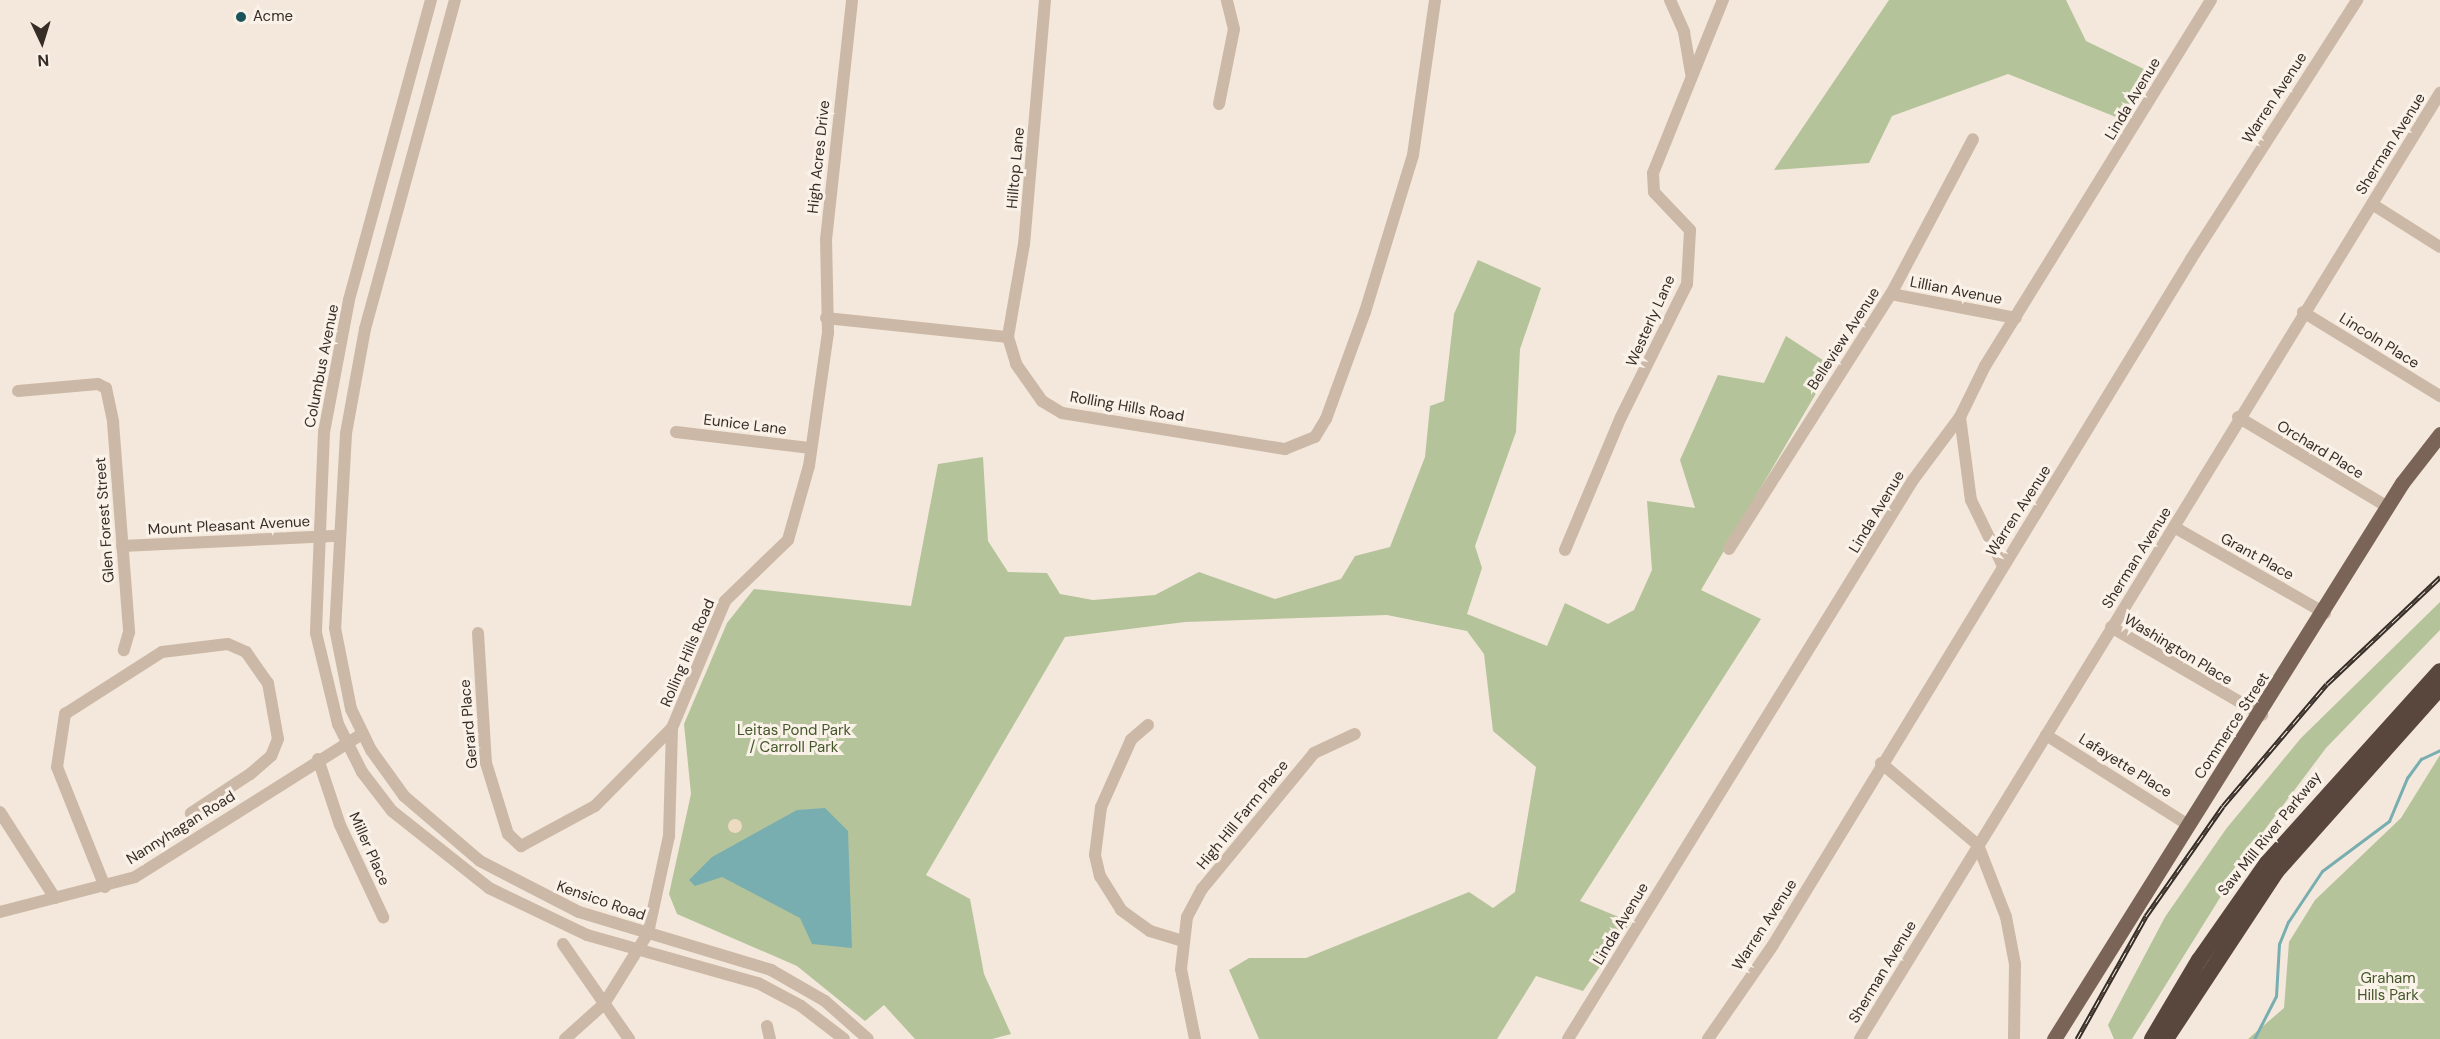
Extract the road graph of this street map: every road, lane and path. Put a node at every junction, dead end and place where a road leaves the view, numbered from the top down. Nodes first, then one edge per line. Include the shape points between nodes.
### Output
1 (431, 0) edge
2 (455, 0) edge
3 (852, 0) edge
4 (1045, 0) edge
5 (1227, 0) edge
6 (1435, 0) edge
7 (1670, 0) edge
8 (1723, 0) edge
9 (2211, 0) edge
10 (2357, 0) edge
11 (1691, 74) junction
12 (2438, 100) edge
13 (1219, 104) dead end
14 (1973, 139) dead end
15 (2372, 204) junction
16 (2440, 247) edge
17 (1891, 294) junction
18 (2303, 312) junction
19 (826, 318) junction
20 (2016, 318) junction
21 (1008, 337) junction
22 (18, 392) dead end
23 (2440, 396) edge
24 (1960, 417) junction
25 (2238, 417) junction
26 (676, 432) dead end
27 (2438, 433) edge
28 (811, 448) junction
29 (2388, 507) junction
30 (2174, 527) junction
31 (318, 536) junction
32 (338, 536) junction
33 (122, 546) junction
34 (1729, 549) dead end
35 (1566, 550) dead end
36 (2002, 564) junction
37 (2325, 613) junction
38 (2111, 627) junction
39 (478, 633) dead end
40 (124, 650) dead end
41 (2440, 670) edge
42 (2440, 688) edge
43 (2262, 716) junction
44 (1148, 725) dead end
45 (672, 728) junction
46 (362, 734) junction
47 (1355, 734) dead end
48 (2046, 735) junction
49 (346, 743) junction
50 (318, 759) junction
51 (1881, 763) junction
52 (0, 812) edge
53 (191, 813) dead end
54 (2187, 824) junction
55 (513, 843) joint
56 (1978, 845) junction
57 (105, 887) junction
58 (55, 898) junction
59 (0, 912) edge
60 (383, 916) dead end
61 (1180, 939) junction
62 (644, 942) junction
63 (563, 944) dead end
64 (604, 1005) junction
65 (767, 1026) dead end
66 (565, 1039) edge
67 (629, 1039) edge
68 (770, 1039) edge
69 (844, 1039) edge
70 (868, 1039) edge
71 (1196, 1039) edge
72 (1568, 1039) edge
73 (1708, 1039) edge
74 (1860, 1039) edge
75 (2014, 1039) edge
76 (2054, 1039) edge
77 (2152, 1039) edge
78 (2166, 1039) edge

1 - 31 street, Columbus Avenue via 349,300 324,432
2 - 32 street via 365,329 346,434
3 - 19 street, High Acres Drive via 826,235
4 - 21 street, Hilltop Lane via 1024,244
5 - 13 street via 1234,28
6 - 21 street, Rolling Hills Road via 1433,40 1403,198 1315,437 1285,449 1062,413 1031,388 1010,353
7 - 11 street, Westerly Lane via 1684,32
8 - 11 street, Westerly Lane
9 - 20 street, Linda Avenue
10 - 36 street, Warren Avenue
11 - 35 street, Westerly Lane via 1652,180 1654,192 1690,230 1687,284 1621,417
12 - 15 street, Sherman Avenue
14 - 17 street, Belleview Avenue
15 - 16 street
15 - 18 street, Sherman Avenue
17 - 20 street, Lillian Avenue
17 - 34 street, Belleview Avenue
18 - 23 street, Lincoln Place
18 - 25 street, Sherman Avenue
19 - 21 street
19 - 28 street, Rolling Hills Road
20 - 24 street, Linda Avenue
22 - 33 street, Glen Forest Street via 98,384 106,388
24 - 36 street via 1971,500
24 - 72 street, Linda Avenue via 1913,480
25 - 29 street, Orchard Place
25 - 30 street, Sherman Avenue
26 - 28 street, Eunice Lane
27 - 29 main road, Commerce Street
28 - 45 street, Rolling Hills Road via 803,496 788,540 725,601
29 - 37 main road, Commerce Street
30 - 37 street, Grant Place
30 - 38 street, Sherman Avenue
31 - 32 street, Mount Pleasant Avenue
31 - 33 street, Mount Pleasant Avenue
31 - 49 street, Columbus Avenue via 317,649
32 - 46 street via 336,647
33 - 40 street, Glen Forest Street via 129,632
36 - 51 street, Warren Avenue
37 - 43 main road, Commerce Street
38 - 43 street, Washington Place
38 - 48 street, Sherman Avenue
39 - 55 street, Gerard Place via 486,763
41 - 77 highway, Saw Mill River Parkway via 2267,863 2199,960
42 - 78 highway, Saw Mill River Parkway via 2276,872
43 - 54 main road, Commerce Street
44 - 61 street via 1131,740 1101,807 1095,855 1100,876 1121,910 1150,931
45 - 55 street, Rolling Hills Road via 595,806 570,824 521,846
45 - 62 street, Rolling Hills Road via 669,836
46 - 49 street, Nannyhagan Road
46 - 62 street, Kensico Road via 404,796 469,854 556,903
47 - 61 street, High Hill Farm Place via 1314,753 1294,775 1202,889
48 - 54 street, Lafayette Place
48 - 56 street, Sherman Avenue
49 - 50 street, Nannyhagan Road
49 - 62 street, Kensico Road via 383,801 458,867 555,922
50 - 57 street, Nannyhagan Road via 160,863
50 - 60 street, Miller Place via 340,825
51 - 56 street
51 - 73 street, Warren Avenue via 1773,945
52 - 58 street
53 - 57 street via 250,774 271,756 278,739 268,683 246,652 228,644 162,652 64,714 57,767
54 - 76 main road, Commerce Street
56 - 74 street, Sherman Avenue
56 - 75 street via 2006,917 2015,964
57 - 58 street, Nannyhagan Road
58 - 59 street, Nannyhagan Road
61 - 71 street
62 - 64 street
62 - 69 street, Kensico Road via 758,983 801,1006
62 - 70 street, Kensico Road via 725,952 777,972 830,1005
63 - 64 street
64 - 66 street
64 - 67 street
65 - 68 street

